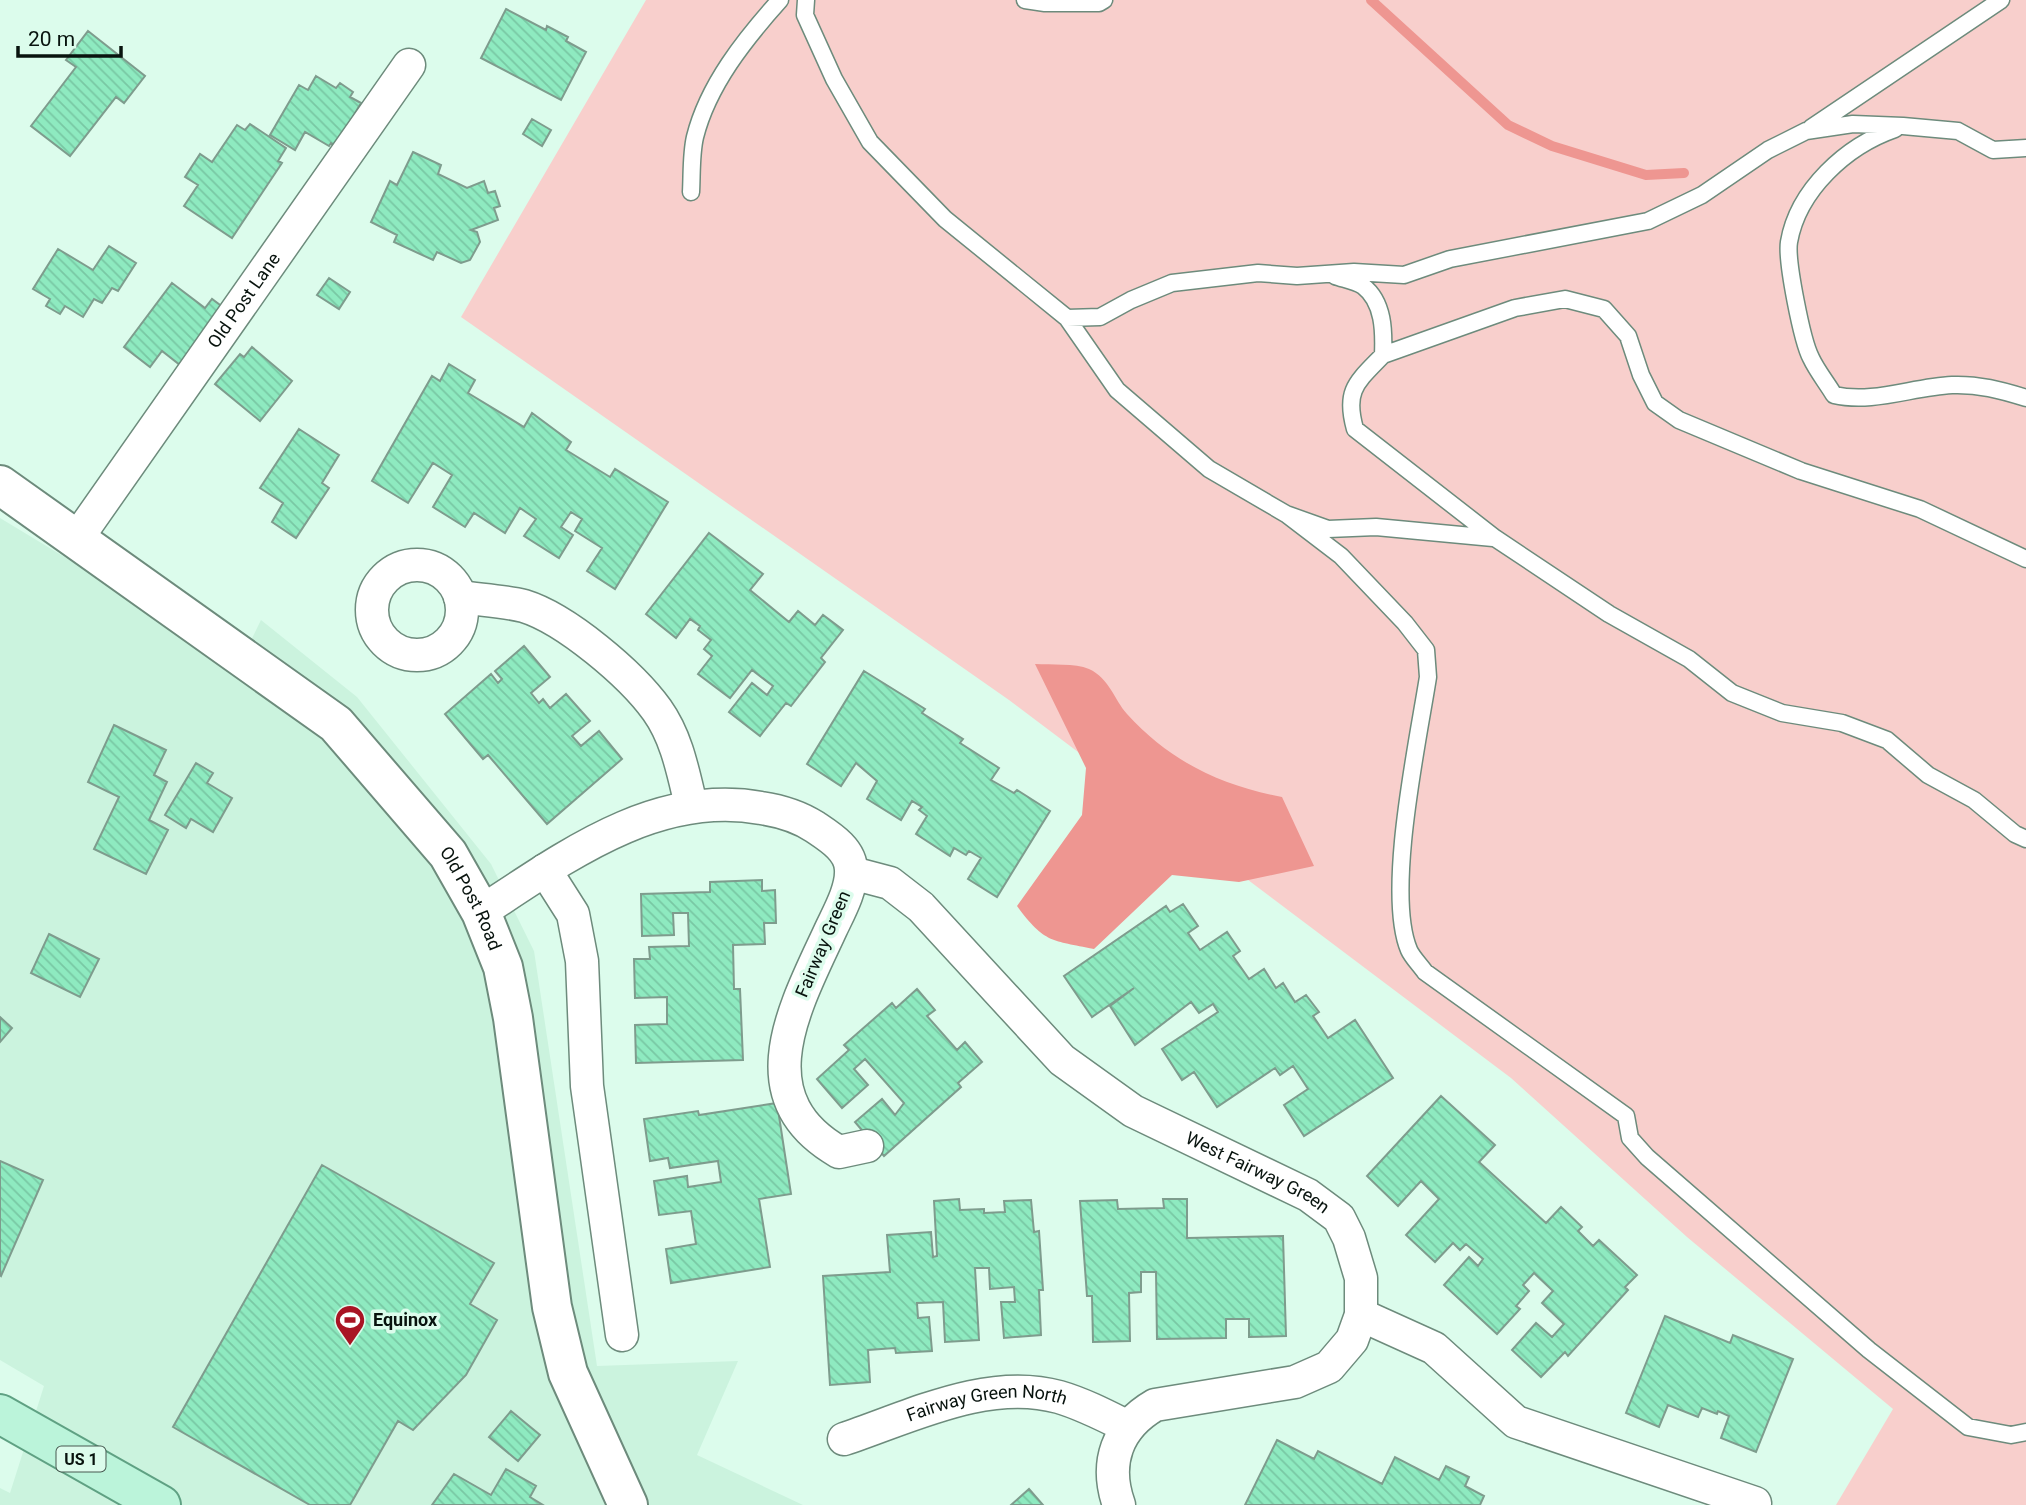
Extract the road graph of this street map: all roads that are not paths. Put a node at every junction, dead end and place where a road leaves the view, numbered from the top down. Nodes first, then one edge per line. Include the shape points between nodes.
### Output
1 (780, 0) edge
2 (806, 0) edge
3 (1025, 0) edge
4 (1104, 0) edge
5 (2001, 0) edge
6 (409, 65) dead end
7 (1903, 125) junction
8 (1807, 131) junction
9 (2026, 148) edge
10 (691, 192) dead end
11 (1323, 272) junction
12 (1067, 318) junction
13 (1383, 355) junction
14 (2026, 398) edge
15 (0, 485) edge
16 (1286, 513) junction
17 (78, 537) junction
18 (1495, 538) junction
19 (2026, 559) edge
20 (460, 597) dead end
21 (691, 805) junction
22 (2026, 839) edge
23 (545, 870) junction
24 (852, 873) junction
25 (481, 912) junction
26 (867, 1146) dead end
27 (1361, 1315) junction
28 (622, 1335) dead end
29 (2, 1422) edge
30 (1128, 1426) junction
31 (2026, 1432) edge
32 (844, 1438) dead end
33 (1755, 1503) dead end
34 (162, 1505) edge
35 (628, 1505) edge
36 (1119, 1505) edge

1 - 10 lane via 740,46 716,88 695,137
2 - 12 lane via 805,15 870,142 945,219
3 - 4 lane
5 - 8 lane
6 - 17 street, Old Post Lane
7 - 8 lane via 1853,124
7 - 9 lane via 1958,131 1993,150
7 - 14 lane via 1858,144 1797,211 1789,245 1810,357 1834,394 1855,400 1950,385 1989,386
8 - 11 lane via 1768,150 1702,195 1648,220 1450,259 1404,275
11 - 12 lane via 1215,276 1172,283 1100,317
11 - 13 lane via 1363,286 1371,297 1384,328
12 - 16 lane via 1116,390 1209,469
13 - 18 lane via 1358,382 1348,405 1355,429
13 - 19 lane via 1515,308 1565,299 1604,309 1628,336 1655,403 1679,420 1801,471 1920,509
15 - 17 street, Old Post Road
16 - 18 lane via 1328,528 1376,527
16 - 31 lane via 1341,556 1426,650 1428,677 1401,876 1402,919 1409,950 1424,972 1626,1116 1630,1138 1647,1157 1868,1350 1968,1427 2011,1435
17 - 25 street, Old Post Road via 336,724 448,854
18 - 22 lane via 1609,614 1689,659 1732,693 1782,713 1842,723 1887,740 1928,775 1974,800
20 - 21 street via 524,606 569,627 605,658 657,710 679,754
21 - 23 street, Fairway Green via 646,817
21 - 24 street, Fairway Green via 745,805 804,820 835,840 850,860
23 - 25 street, Fairway Green
23 - 28 street via 573,914 582,961 587,1087
24 - 26 street, Fairway Green via 800,994 783,1068 789,1096 802,1122 821,1142 839,1152
24 - 27 street, West Fairway Green via 890,883 921,907 1062,1060 1133,1111 1308,1195 1339,1218 1361,1279
25 - 35 street, Old Post Road via 503,967 513,1018 548,1282 568,1373
27 - 30 street, West Fairway Green via 1352,1340 1329,1367 1295,1382 1155,1405
27 - 33 street via 1434,1348 1516,1422
29 - 34 main road, US 1
30 - 32 street, Fairway Green North via 1056,1396 1016,1393 966,1398
30 - 36 street, West Fairway Green via 1116,1446 1113,1474

